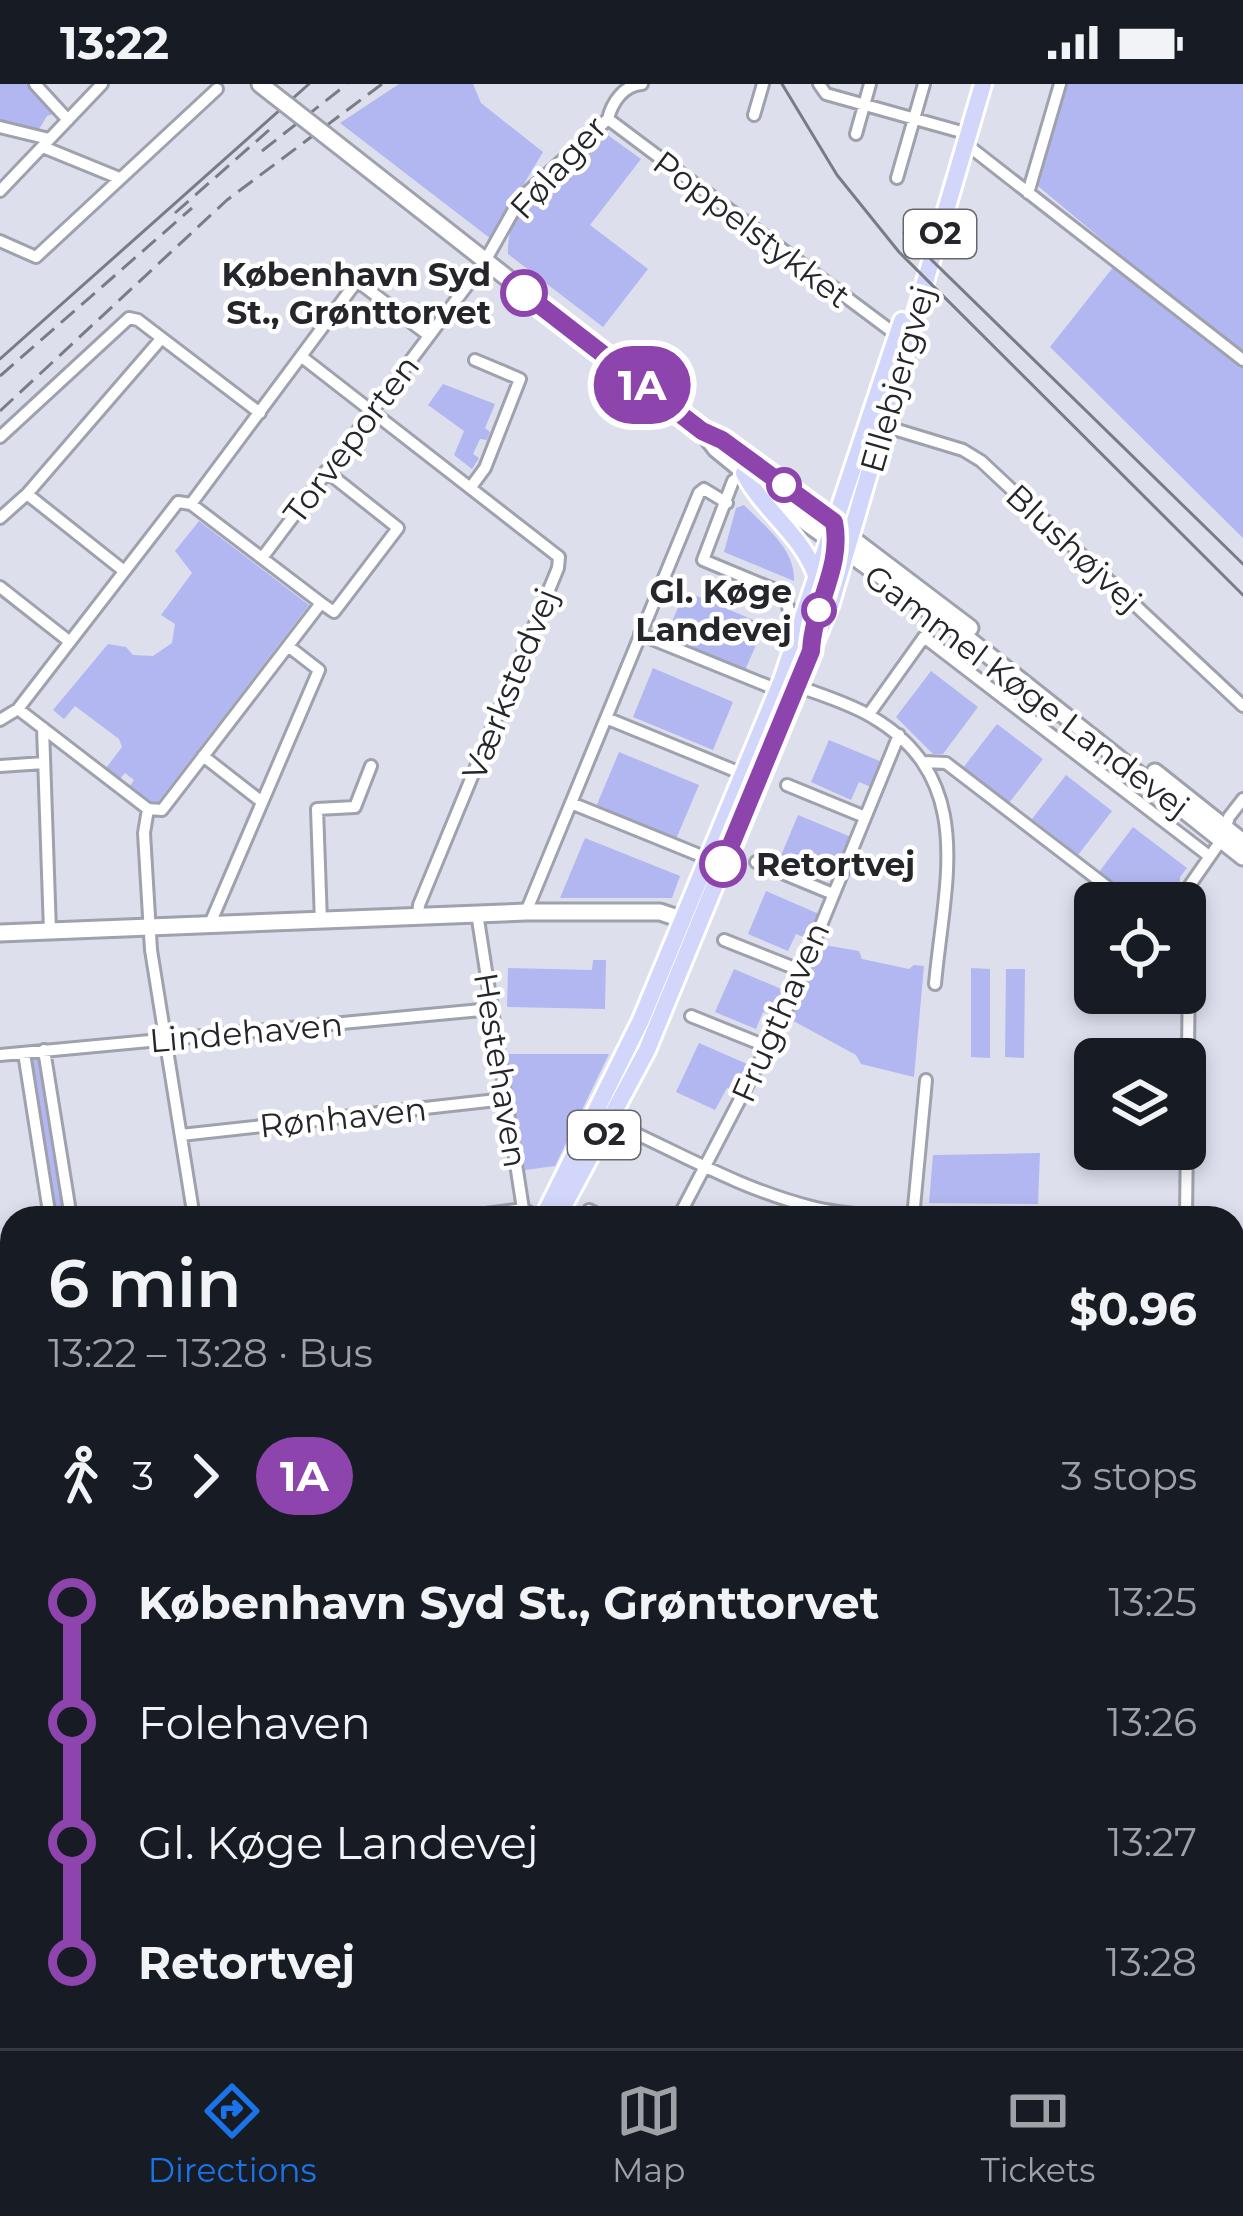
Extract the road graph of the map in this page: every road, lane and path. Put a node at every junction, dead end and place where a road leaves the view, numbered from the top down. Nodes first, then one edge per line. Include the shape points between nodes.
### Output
1 (35, 84) edge
2 (102, 84) edge
3 (260, 84) edge
4 (642, 84) edge
5 (763, 84) edge
6 (819, 84) edge
7 (870, 84) edge
8 (924, 84) edge
9 (972, 84) edge
10 (983, 84) edge
11 (1060, 84) edge
12 (218, 89) dead end
13 (864, 105) junction
14 (754, 115) dead end
15 (608, 119) junction
16 (914, 119) junction
17 (68, 120) junction
18 (0, 127) edge
19 (856, 134) dead end
20 (962, 138) junction
21 (46, 143) junction
22 (119, 178) junction
23 (897, 178) dead end
24 (0, 191) edge
25 (1028, 193) junction
26 (0, 242) edge
27 (484, 263) junction
28 (428, 335) junction
29 (898, 337) junction
30 (161, 339) junction
31 (302, 357) junction
32 (475, 360) dead end
33 (1243, 360) edge
34 (372, 410) junction
35 (260, 413) junction
36 (884, 426) junction
37 (702, 431) junction
38 (0, 437) edge
39 (326, 471) junction
40 (744, 473) junction
41 (471, 487) junction
42 (26, 494) junction
43 (727, 503) junction
44 (191, 504) junction
45 (0, 518) edge
46 (840, 538) junction
47 (262, 558) junction
48 (124, 572) junction
49 (817, 578) junction
50 (0, 587) edge
51 (321, 603) junction
52 (805, 618) junction
53 (640, 634) junction
54 (70, 642) junction
55 (288, 646) junction
56 (786, 685) junction
57 (1243, 706) edge
58 (18, 709) junction
59 (868, 714) junction
60 (606, 718) junction
61 (0, 720) edge
62 (43, 728) junction
63 (899, 734) junction
64 (203, 757) junction
65 (924, 762) junction
66 (44, 763) junction
67 (0, 766) edge
68 (371, 766) dead end
69 (742, 774) junction
70 (787, 785) dead end
71 (1243, 799) edge
72 (262, 802) junction
73 (571, 803) junction
74 (148, 809) junction
75 (865, 817) junction
76 (1224, 834) junction
77 (1243, 842) edge
78 (1209, 856) junction
79 (1243, 857) edge
80 (709, 859) junction
81 (756, 862) dead end
82 (1101, 882) edge
83 (1192, 882) edge
84 (833, 894) junction
85 (526, 912) junction
86 (477, 914) junction
87 (418, 916) junction
88 (321, 922) junction
89 (691, 922) junction
90 (209, 926) junction
91 (149, 928) junction
92 (50, 931) junction
93 (0, 933) edge
94 (724, 940) dead end
95 (802, 971) junction
96 (935, 984) dead end
97 (492, 1009) junction
98 (1188, 1014) edge
99 (691, 1016) dead end
100 (165, 1040) junction
101 (768, 1047) junction
102 (44, 1050) junction
103 (24, 1053) junction
104 (0, 1055) edge
105 (926, 1080) dead end
106 (506, 1099) junction
107 (611, 1122) junction
108 (181, 1135) junction
109 (706, 1169) junction
110 (48, 1206) edge
111 (69, 1206) edge
112 (192, 1206) edge
113 (524, 1206) edge
114 (547, 1206) edge
115 (564, 1206) edge
116 (685, 1206) edge
117 (809, 1206) edge
118 (915, 1206) edge
119 (1186, 1206) edge

1 - 17 street
2 - 17 street
3 - 27 street, Gammel Køge Landevej, bridge
4 - 15 street, Følager via 624,92
5 - 14 street
6 - 13 street via 826,94
7 - 13 street
8 - 16 street
9 - 20 main road, Ellebjergvej / O2
10 - 20 main road, Ellebjergvej / O2
11 - 25 street
12 - 22 street
13 - 16 street
13 - 19 street
15 - 27 street, Følager via 520,199
15 - 29 street, Poppelstykket
16 - 20 street
16 - 23 street
17 - 21 street
18 - 21 street
20 - 25 street
20 - 29 main road, Ellebjergvej / O2
20 - 36 main road, Ellebjergvej / O2
21 - 22 street
21 - 24 street
22 - 26 street via 36,257
25 - 33 street
27 - 28 street, Torveporten
27 - 37 street, Gammel Køge Landevej
28 - 31 street via 357,281
28 - 34 street, Torveporten
29 - 46 main road, Ellebjergvej / O2
30 - 35 street
30 - 38 street via 129,318
30 - 42 street
31 - 34 street, Værkstedvej
31 - 35 street
32 - 41 street via 520,379
34 - 39 street, Torveporten
34 - 41 street, Værkstedvej
35 - 44 street
36 - 46 main road, Ellebjergvej / O2
36 - 57 street, Blushøjvej via 981,461
37 - 40 street, Gammel Køge Landevej
37 - 46 street, Gammel Køge Landevej
39 - 47 street, Torveporten
39 - 51 street via 398,528 334,612
40 - 43 street
40 - 46 street, Gammel Køge Landevej
40 - 49 main road via 806,550
41 - 87 street, Værkstedvej via 558,553 558,568
42 - 45 street
42 - 48 street
43 - 52 street via 704,560 785,594 789,611
43 - 53 street via 699,493
44 - 47 street
44 - 48 street via 178,502
46 - 49 main road, O2
46 - 56 main road, O2 via 811,651
46 - 76 street, Gammel Køge Landevej
47 - 51 street
48 - 54 street
49 - 52 main road, O2
50 - 54 street
51 - 55 street
52 - 56 main road, O2
53 - 56 street
53 - 60 street
54 - 58 street
55 - 64 street
55 - 72 street via 319,670
56 - 59 street
56 - 69 main road, O2
56 - 89 main road, O2
58 - 61 street
58 - 62 street
59 - 63 street
59 - 78 street, Gammel Køge Landevej via 924,637
60 - 69 street
60 - 73 street
62 - 66 street
62 - 74 street
63 - 65 street
63 - 75 street, Frugthaven
64 - 72 street
64 - 74 street via 162,810
65 - 82 street via 946,763
65 - 96 street via 937,781 947,838
66 - 67 street
66 - 92 street
68 - 88 street via 355,807 317,809
69 - 80 main road, O2
70 - 75 street
71 - 76 street
72 - 90 street
73 - 80 street
73 - 85 street
74 - 91 street
75 - 84 street, Frugthaven
76 - 77 street, Gammel Køge Landevej
76 - 78 street
76 - 79 street, Gammel Køge Landevej
78 - 83 street
80 - 89 main road, O2
81 - 84 street
84 - 95 street, Frugthaven
85 - 86 street
85 - 89 street via 660,913
86 - 87 street
86 - 97 street, Hestehaven
87 - 88 street
88 - 90 street
89 - 107 main road, O2
89 - 114 main road, O2
90 - 91 street
91 - 92 street
91 - 100 street
92 - 93 street
94 - 95 street
95 - 101 street, Frugthaven
97 - 100 street, Lindehaven
97 - 106 street, Hestehaven
98 - 119 street
99 - 101 street
100 - 102 street, Lindehaven
100 - 108 street
101 - 109 street, Frugthaven
102 - 103 street, Lindehaven
102 - 111 street
103 - 104 street, Lindehaven
103 - 110 street
105 - 118 street
106 - 108 street, Rønhaven
106 - 113 street, Hestehaven
107 - 109 street
107 - 115 main road, O2
108 - 112 street
109 - 116 street, Frugthaven
109 - 117 street

